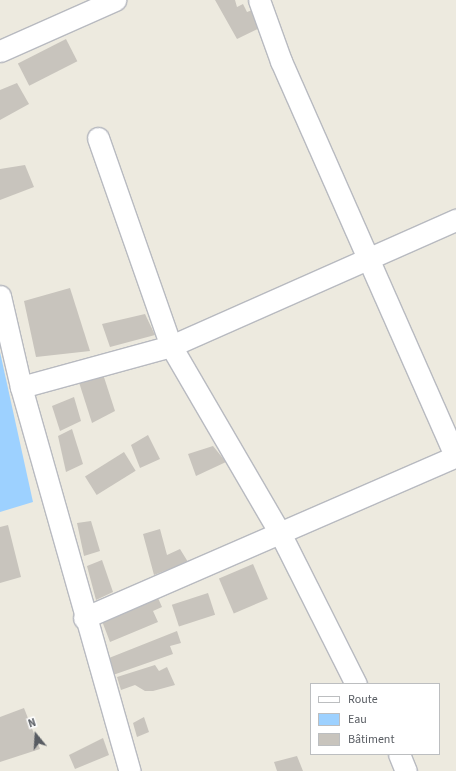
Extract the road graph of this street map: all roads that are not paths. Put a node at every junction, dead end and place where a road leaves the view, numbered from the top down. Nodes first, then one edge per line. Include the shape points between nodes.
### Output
1 (115, 0) edge
2 (259, 0) edge
3 (0, 51) edge
4 (98, 138) dead end
5 (456, 220) edge
6 (367, 259) junction
7 (0, 296) edge
8 (171, 346) junction
9 (21, 387) junction
10 (455, 456) edge
11 (280, 533) junction
12 (84, 618) junction
13 (355, 683) edge
14 (399, 755) edge
15 (130, 771) edge
16 (406, 771) edge

1 - 3 street
2 - 6 street via 281,62
4 - 8 street
5 - 6 street
6 - 8 street
6 - 10 street
7 - 9 street
8 - 9 street
8 - 11 street
9 - 12 street
10 - 11 street
11 - 12 street
11 - 13 street
12 - 15 street
14 - 16 street

